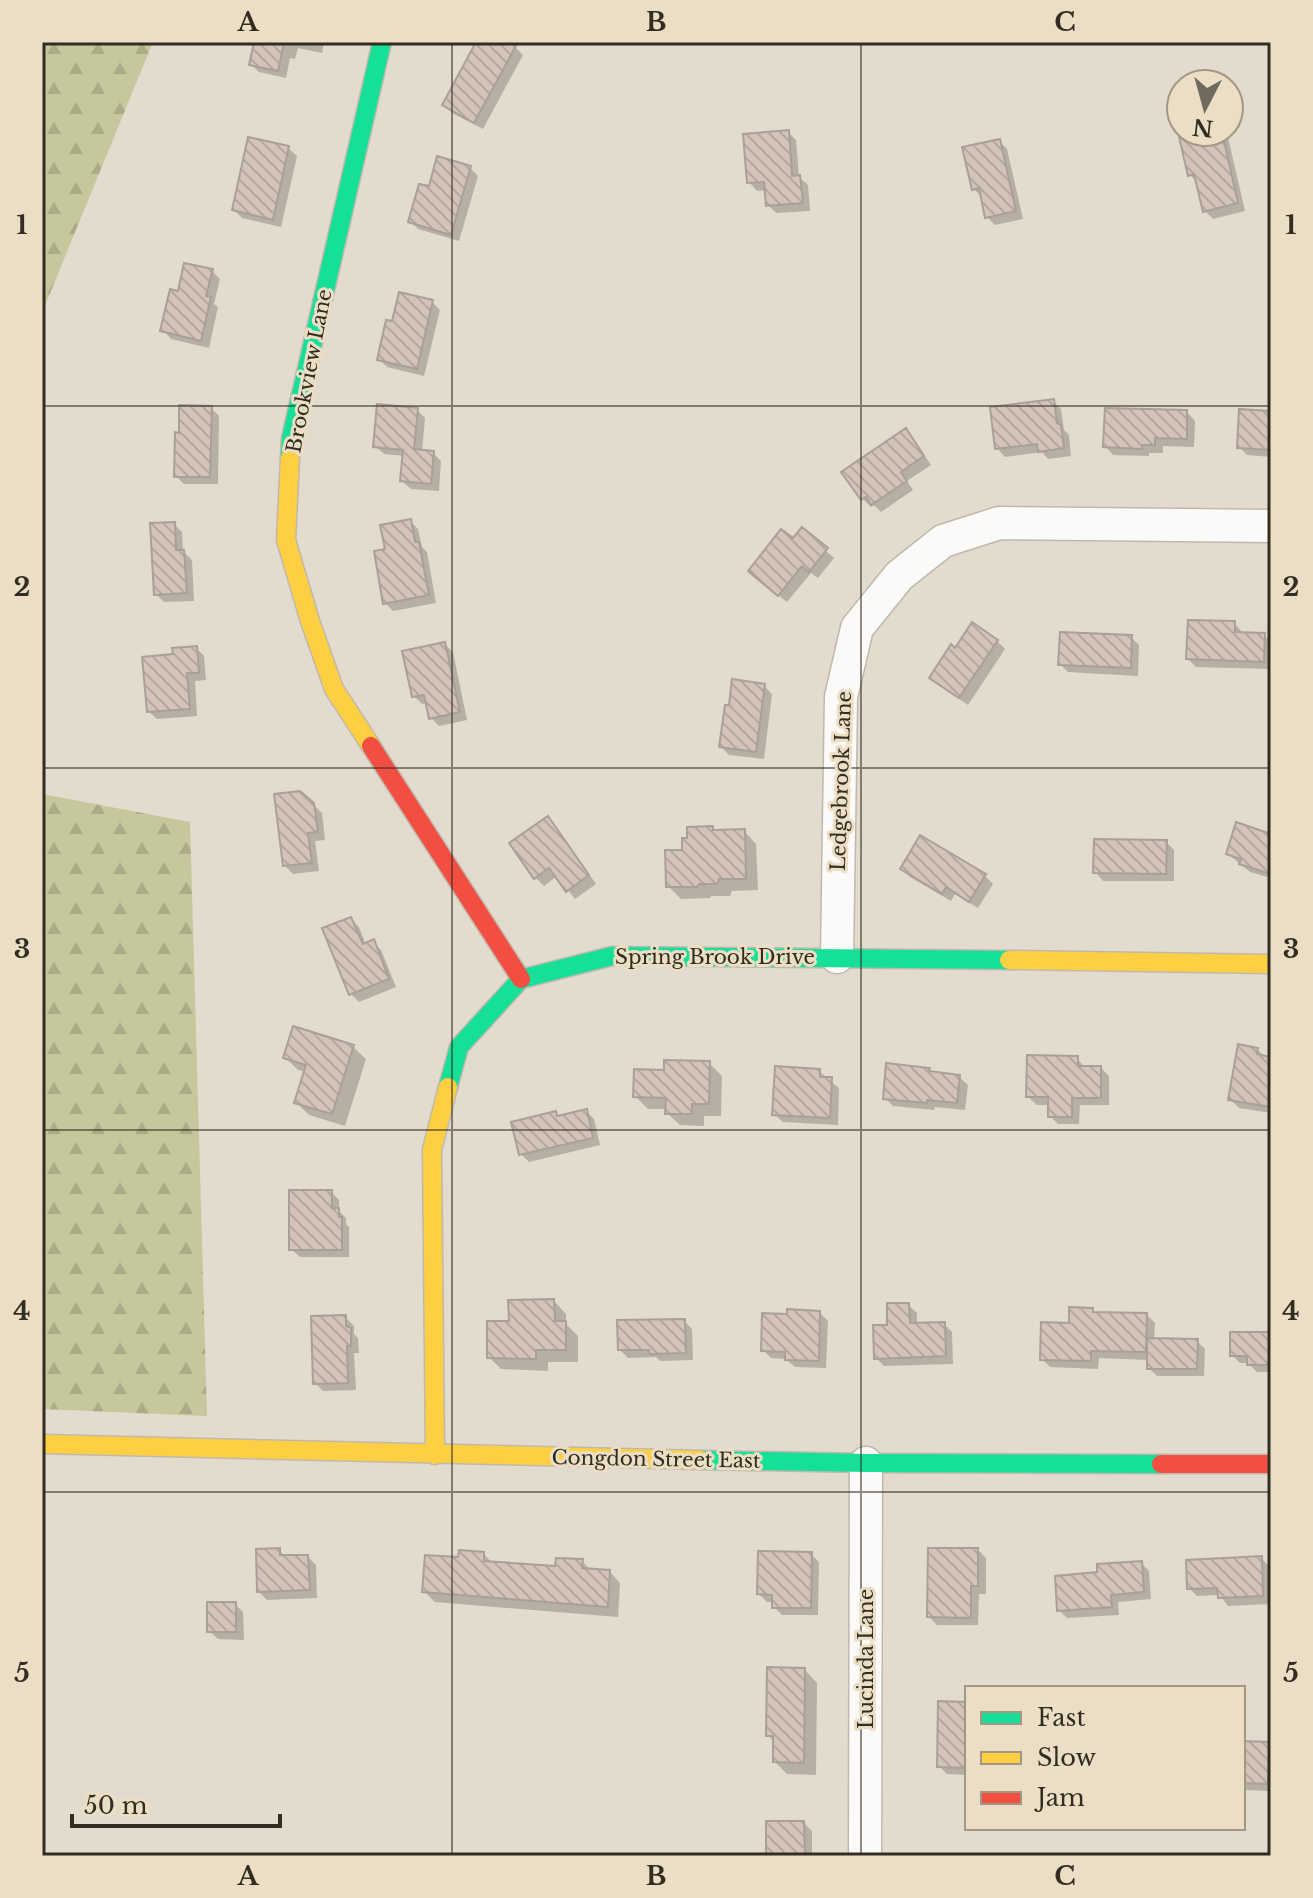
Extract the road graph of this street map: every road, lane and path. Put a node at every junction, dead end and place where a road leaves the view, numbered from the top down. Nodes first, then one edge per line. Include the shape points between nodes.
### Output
1 (382, 42) edge
2 (1271, 526) edge
3 (837, 957) junction
4 (1271, 964) edge
5 (521, 979) junction
6 (42, 1444) edge
7 (435, 1455) junction
8 (866, 1463) junction
9 (1271, 1464) edge
10 (865, 1856) edge

1 - 5 street, Brookview Lane via 291,438 286,540 334,689
2 - 3 street, Ledgebrook Lane via 999,523 943,541 899,576 857,628 841,697
3 - 4 street, Spring Brook Drive
3 - 5 street, Spring Brook Drive via 612,956
5 - 7 street via 459,1047 432,1150
6 - 7 street, Congdon Street East
7 - 8 street, Congdon Street East
8 - 9 street, Congdon Street East
8 - 10 street, Lucinda Lane

